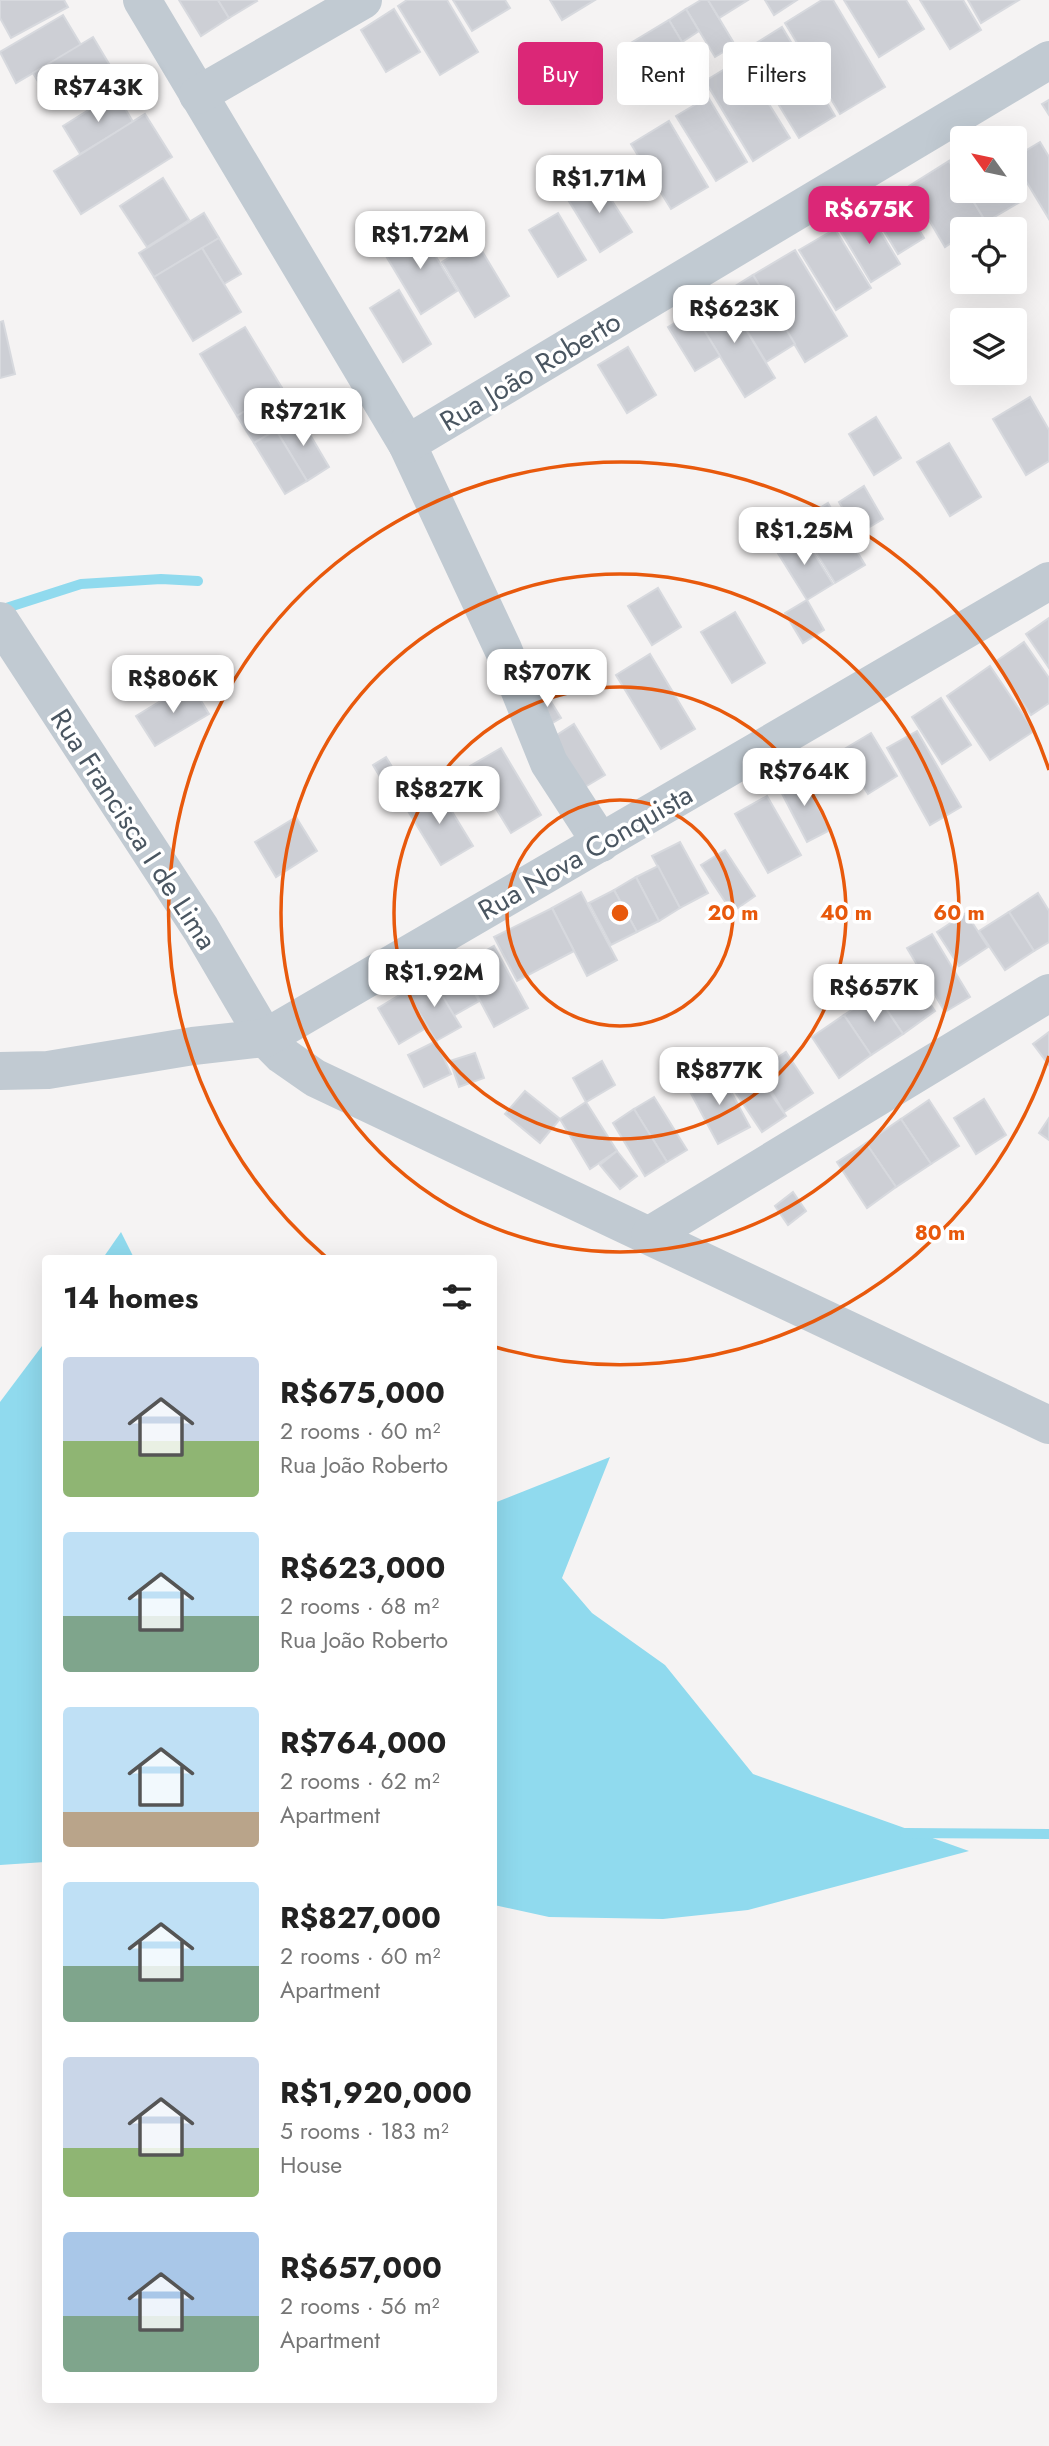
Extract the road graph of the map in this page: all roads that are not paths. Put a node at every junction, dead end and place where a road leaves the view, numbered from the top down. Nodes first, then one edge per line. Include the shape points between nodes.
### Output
1 (142, 0) edge
2 (363, 0) edge
3 (1049, 60) edge
4 (198, 95) junction
5 (407, 444) junction
6 (1049, 581) edge
7 (0, 621) edge
8 (601, 843) junction
9 (1049, 993) edge
10 (265, 1038) junction
11 (0, 1071) edge
12 (650, 1235) junction
13 (1049, 1425) edge

1 - 4 street
2 - 4 street
3 - 5 street, Rua João Roberto
4 - 5 street
5 - 8 street via 503,649 550,763
6 - 8 street, Rua Nova Conquista
7 - 10 street, Rua Francisca I de Lima via 201,929
8 - 10 street, Rua Nova Conquista
9 - 12 street
10 - 11 street via 48,1070
10 - 12 street, Rua Francisca I de Lima via 315,1077
12 - 13 street, Rua Francisca I de Lima

